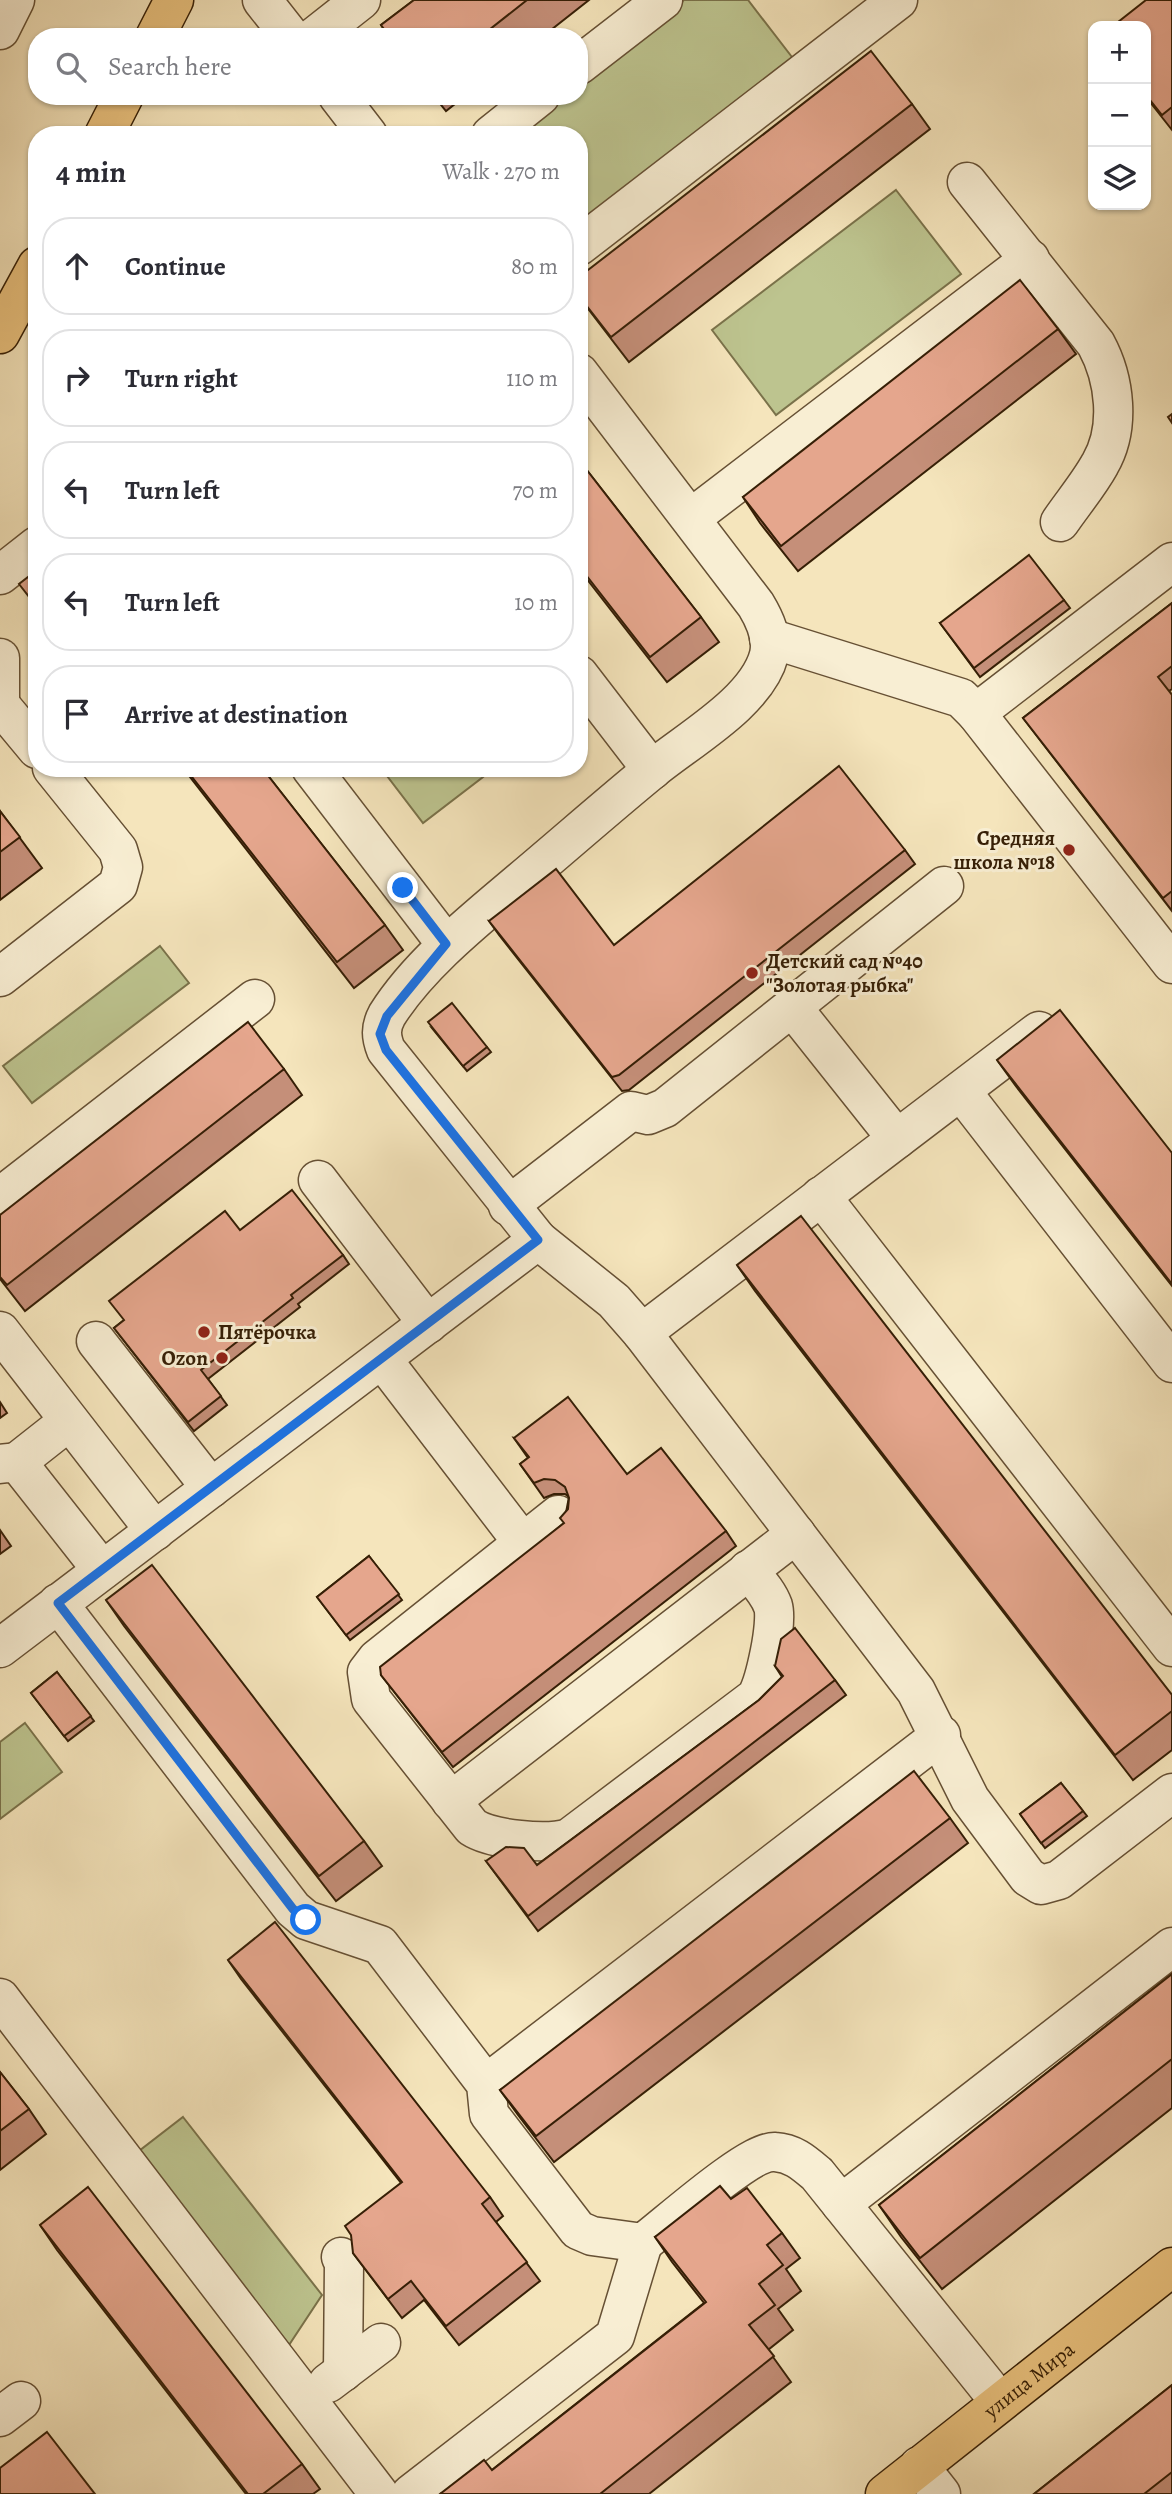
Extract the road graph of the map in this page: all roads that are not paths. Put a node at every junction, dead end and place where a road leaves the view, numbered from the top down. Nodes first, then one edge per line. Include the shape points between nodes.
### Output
1 (15, 0) edge
2 (174, 0) edge
3 (262, 0) edge
4 (361, 0) edge
5 (663, 0) edge
6 (898, 0) edge
7 (160, 28) edge
8 (284, 28) edge
9 (325, 28) edge
10 (0, 30) edge
11 (588, 58) edge
12 (119, 105) edge
13 (345, 105) edge
14 (529, 105) edge
15 (109, 126) edge
16 (361, 126) edge
17 (502, 126) edge
18 (967, 182) dead end
19 (588, 239) edge
20 (1030, 259) junction
21 (28, 283) edge
22 (0, 334) edge
23 (588, 385) edge
24 (691, 517) junction
25 (1060, 522) dead end
26 (28, 553) edge
27 (1172, 562) edge
28 (0, 575) edge
29 (769, 638) junction
30 (0, 658) edge
31 (588, 687) edge
32 (1, 710) edge
33 (976, 713) junction
34 (28, 739) edge
35 (652, 770) junction
36 (59, 777) edge
37 (318, 777) edge
38 (944, 886) dead end
39 (446, 944) junction
40 (1172, 964) edge
41 (0, 977) edge
42 (254, 999) dead end
43 (792, 1007) junction
44 (1055, 1019) edge
45 (961, 1091) junction
46 (897, 1139) junction
47 (318, 1180) dead end
48 (821, 1196) junction
49 (0, 1197) edge
50 (508, 1206) junction
51 (538, 1240) junction
52 (428, 1324) junction
53 (0, 1331) edge
54 (642, 1333) junction
55 (96, 1341) dead end
56 (382, 1359) junction
57 (1172, 1363) edge
58 (69, 1421) junction
59 (8, 1463) edge
60 (211, 1488) junction
61 (558, 1516) edge
62 (155, 1531) junction
63 (796, 1534) junction
64 (523, 1543) junction
65 (102, 1570) junction
66 (748, 1570) junction
67 (58, 1603) junction
68 (1172, 1647) edge
69 (0, 1648) edge
70 (941, 1735) junction
71 (1172, 1793) edge
72 (451, 1801) junction
73 (1172, 1947) edge
74 (0, 1998) edge
75 (486, 2084) junction
76 (841, 2204) junction
77 (643, 2243) junction
78 (341, 2257) dead end
79 (1172, 2267) edge
80 (381, 2343) dead end
81 (343, 2372) junction
82 (307, 2399) junction
83 (1000, 2402) junction
84 (930, 2480) edge
85 (379, 2494) edge
86 (411, 2494) edge
87 (885, 2494) edge

1 - 10 lane
2 - 7 main road
3 - 8 lane
4 - 9 lane
5 - 11 lane
6 - 19 lane
12 - 15 main road
13 - 16 lane
14 - 17 lane
18 - 20 lane
20 - 24 lane
20 - 25 lane via 1096,344 1106,362 1112,393 1110,437 1101,462
21 - 22 main road
23 - 24 lane
24 - 29 lane via 756,605
26 - 28 lane
27 - 33 lane
29 - 33 lane via 961,698
29 - 35 lane via 769,655 738,702
30 - 32 lane
31 - 35 lane
32 - 34 lane
33 - 40 lane
35 - 39 lane
36 - 41 lane via 118,850 123,867 118,885
37 - 39 lane
38 - 43 lane
39 - 50 lane via 387,1016 380,1034 386,1050
42 - 49 lane
43 - 46 lane
43 - 50 lane via 664,1108 648,1115 631,1111
44 - 45 lane
45 - 46 lane
45 - 57 lane
46 - 48 lane
47 - 52 lane
48 - 54 lane
48 - 68 lane
50 - 51 lane
51 - 52 lane
51 - 54 lane via 614,1301
52 - 56 lane
53 - 58 lane
54 - 63 lane
55 - 60 lane
56 - 60 lane
56 - 64 lane
58 - 59 lane
58 - 62 lane
59 - 65 lane
60 - 62 lane
61 - 64 lane
62 - 65 lane
63 - 66 lane
63 - 70 lane via 916,1690
64 - 72 lane via 377,1659 367,1672 371,1699
65 - 67 lane
66 - 72 lane
66 - 72 lane via 774,1610 764,1685 755,1697 569,1838 484,1835
67 - 69 lane
67 - 75 lane via 293,1909 306,1920 380,1945
70 - 71 lane via 982,1819 1028,1877 1041,1885 1059,1880
70 - 75 lane
73 - 76 lane
74 - 82 lane
75 - 77 lane via 489,2114 578,2230
76 - 77 lane via 799,2158 773,2151 750,2160
76 - 83 lane
77 - 86 lane via 615,2336
78 - 81 lane
79 - 83 main road, улица Мира
80 - 81 lane
81 - 82 lane
82 - 85 lane
83 - 84 main road, улица Мира
84 - 87 main road, улица Мира

